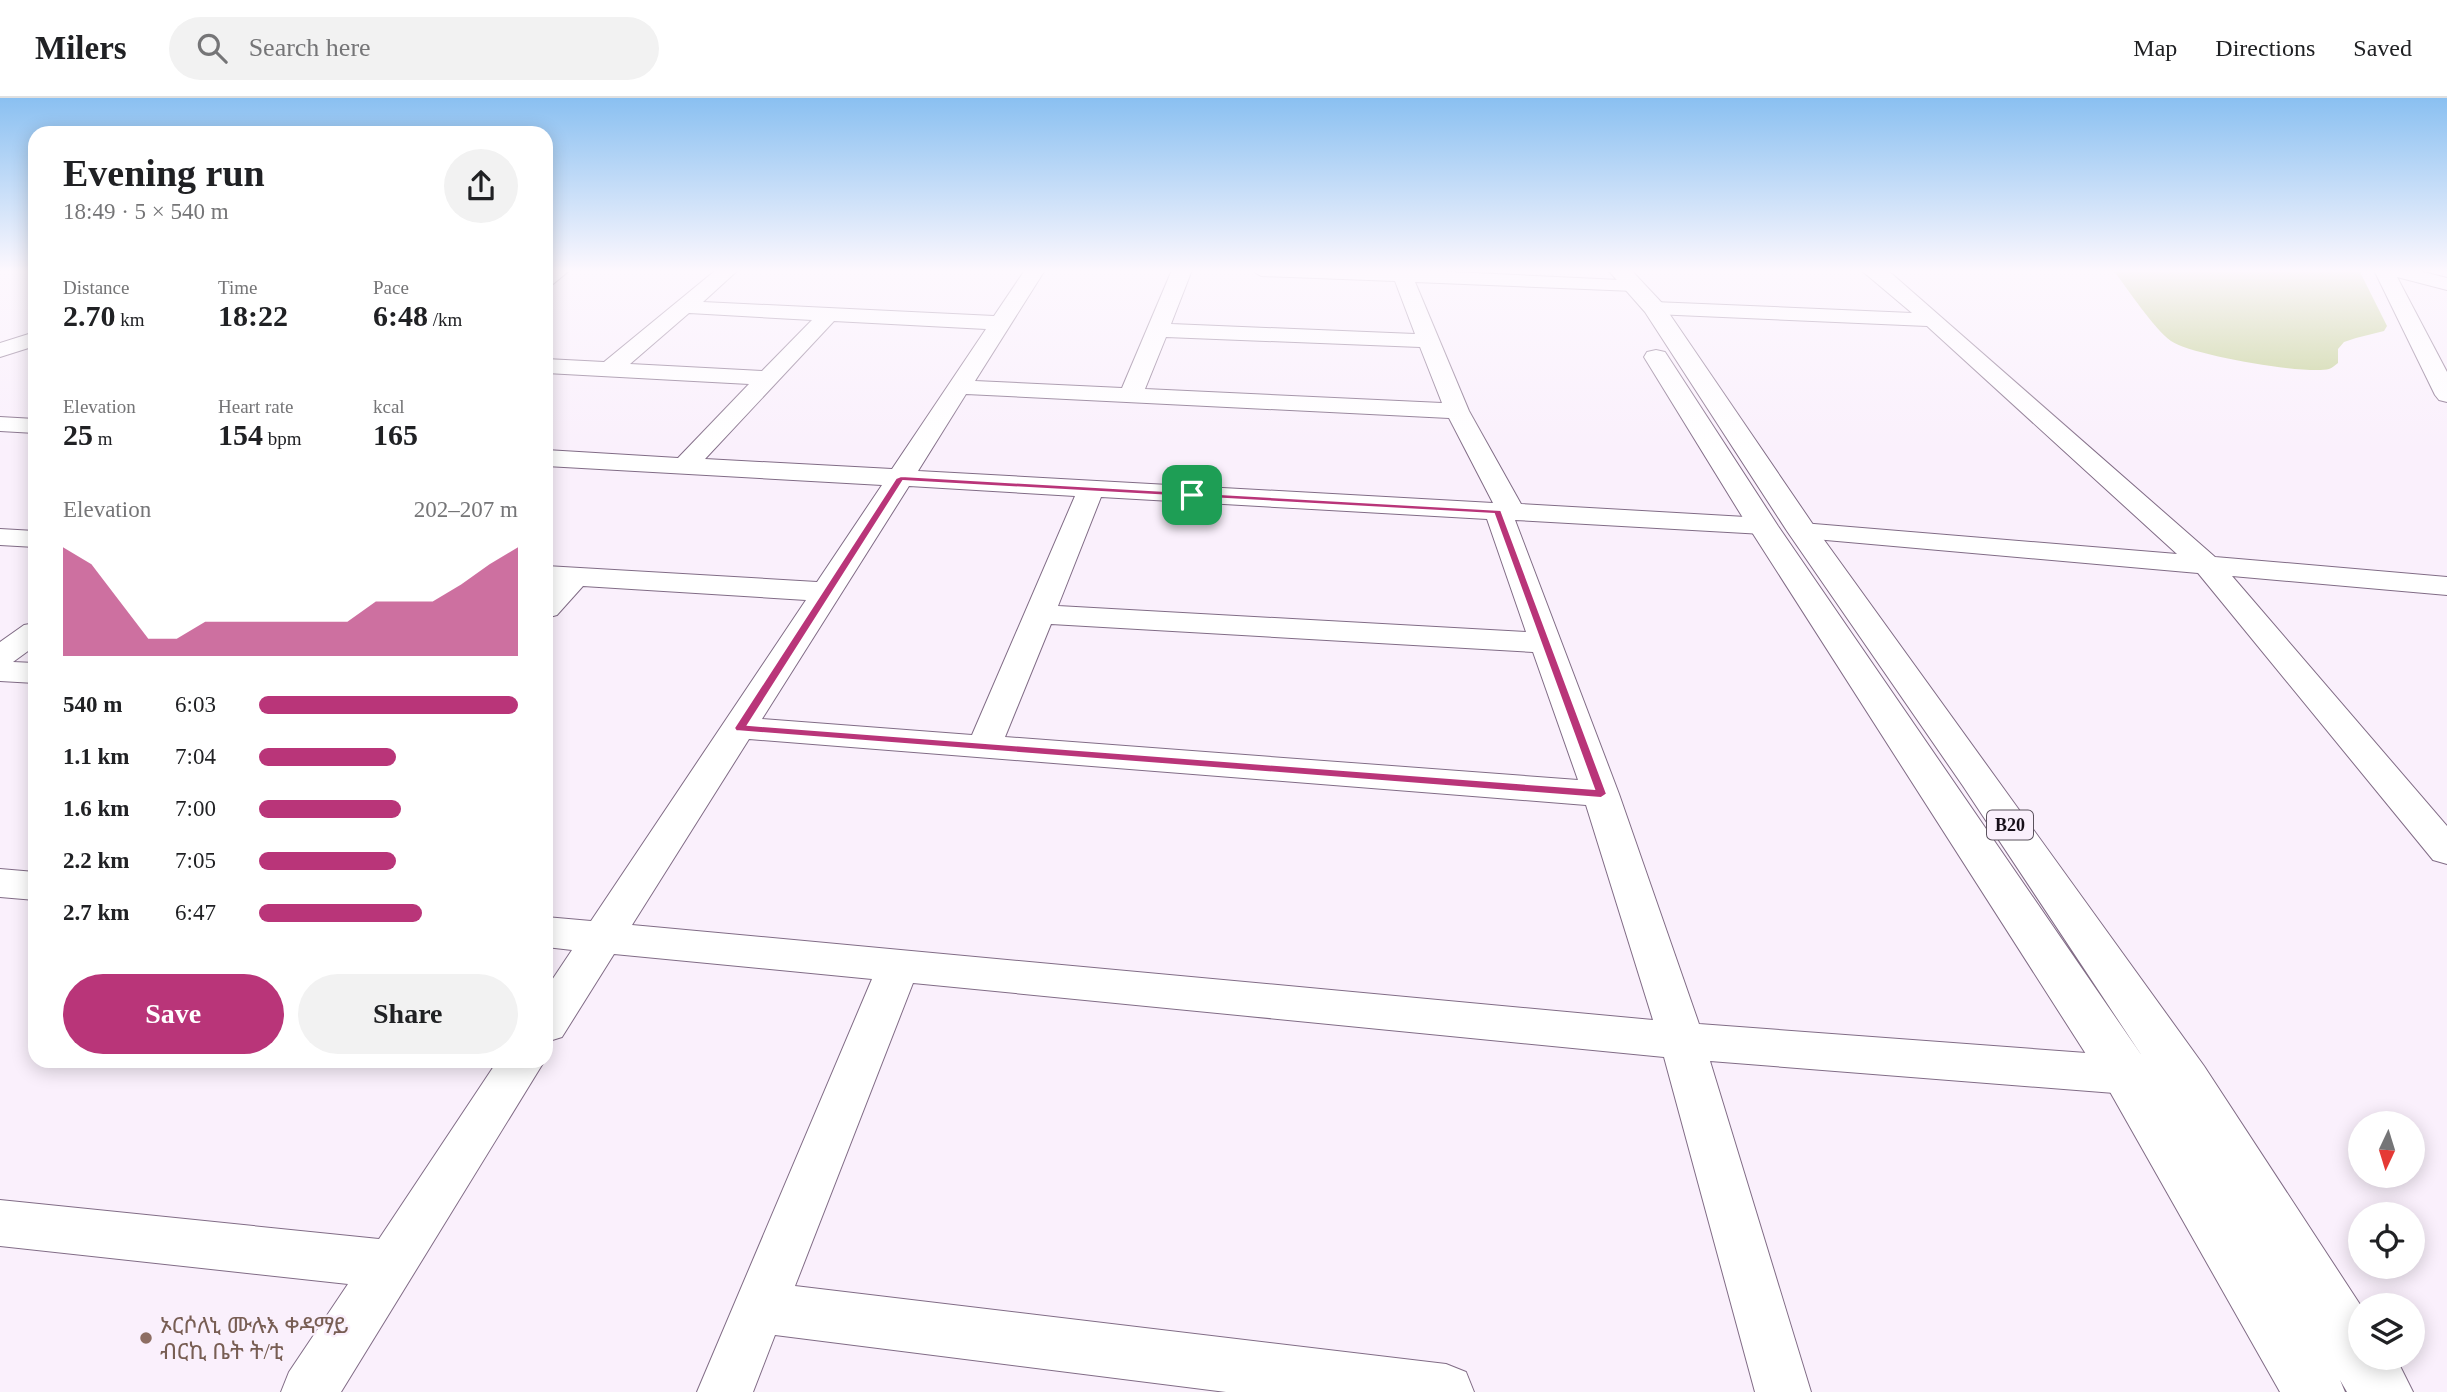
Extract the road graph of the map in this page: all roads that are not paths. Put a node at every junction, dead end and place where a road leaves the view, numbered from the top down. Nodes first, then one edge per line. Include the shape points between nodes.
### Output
1 (657, 330) edge
2 (813, 330) edge
3 (996, 330) edge
4 (1157, 330) edge
5 (1167, 330) edge
6 (1424, 330) edge
7 (1652, 330) edge
8 (1945, 330) edge
9 (2414, 330) edge
10 (28, 341) edge
11 (1428, 341) junction
12 (0, 350) edge
13 (553, 366) edge
14 (610, 369) junction
15 (768, 378) junction
16 (959, 387) junction
17 (1131, 395) junction
18 (2447, 395) edge
19 (1457, 411) junction
20 (0, 424) edge
21 (28, 426) edge
22 (553, 458) edge
23 (684, 466) junction
24 (901, 478) junction
25 (1091, 489) junction
26 (1505, 512) junction
27 (1783, 529) junction
28 (0, 537) edge
29 (28, 539) edge
30 (2207, 566) junction
31 (553, 575) edge
32 (576, 576) junction
33 (2447, 586) edge
34 (826, 592) junction
35 (553, 601) edge
36 (28, 612) edge
37 (1037, 614) junction
38 (0, 631) edge
39 (28, 637) edge
40 (1545, 643) junction
41 (0, 656) edge
42 (0, 671) edge
43 (28, 673) edge
44 (740, 728) junction
45 (984, 747) junction
46 (1931, 777) junction
47 (1976, 777) junction
48 (1601, 794) junction
49 (2447, 851) edge
50 (553, 933) edge
51 (603, 937) junction
52 (899, 964) junction
53 (553, 1014) edge
54 (1682, 1041) junction
55 (518, 1068) edge
56 (2127, 1075) junction
57 (0, 1223) edge
58 (390, 1264) junction
59 (760, 1307) junction
60 (1269, 1381) edge
61 (309, 1392) edge
62 (725, 1392) edge
63 (1446, 1392) edge
64 (1783, 1392) edge
65 (2314, 1392) edge
66 (2382, 1392) edge

1 - 14 street
2 - 15 street
3 - 16 street
4 - 17 street
5 - 11 street
6 - 11 street
7 - 27 highway, B20
8 - 30 street
9 - 18 street
10 - 12 street
11 - 19 street
13 - 14 street
14 - 15 street
15 - 23 street
16 - 17 street
16 - 24 street
17 - 19 street
19 - 26 street
20 - 21 street
22 - 23 street
23 - 24 street
24 - 25 street
24 - 34 street
25 - 26 street
25 - 37 street
26 - 27 street
26 - 40 street
27 - 30 street
27 - 46 highway, B20
27 - 47 highway, B20
28 - 29 street
30 - 33 street
30 - 49 street
31 - 32 street
32 - 34 street
32 - 35 street
34 - 44 street
36 - 38 street
37 - 40 street
37 - 45 street
39 - 41 street
40 - 48 street
42 - 43 street
44 - 45 street
44 - 51 street
45 - 48 street
46 - 47 highway
46 - 56 highway, B20
47 - 66 highway, B20 via 2186,1081
48 - 54 street
50 - 51 street
51 - 52 street
51 - 53 street
52 - 54 street
52 - 59 street
54 - 56 street
54 - 64 street
55 - 58 street
56 - 65 highway, B20
57 - 58 street
58 - 61 street
59 - 60 street
59 - 62 street
60 - 63 street

